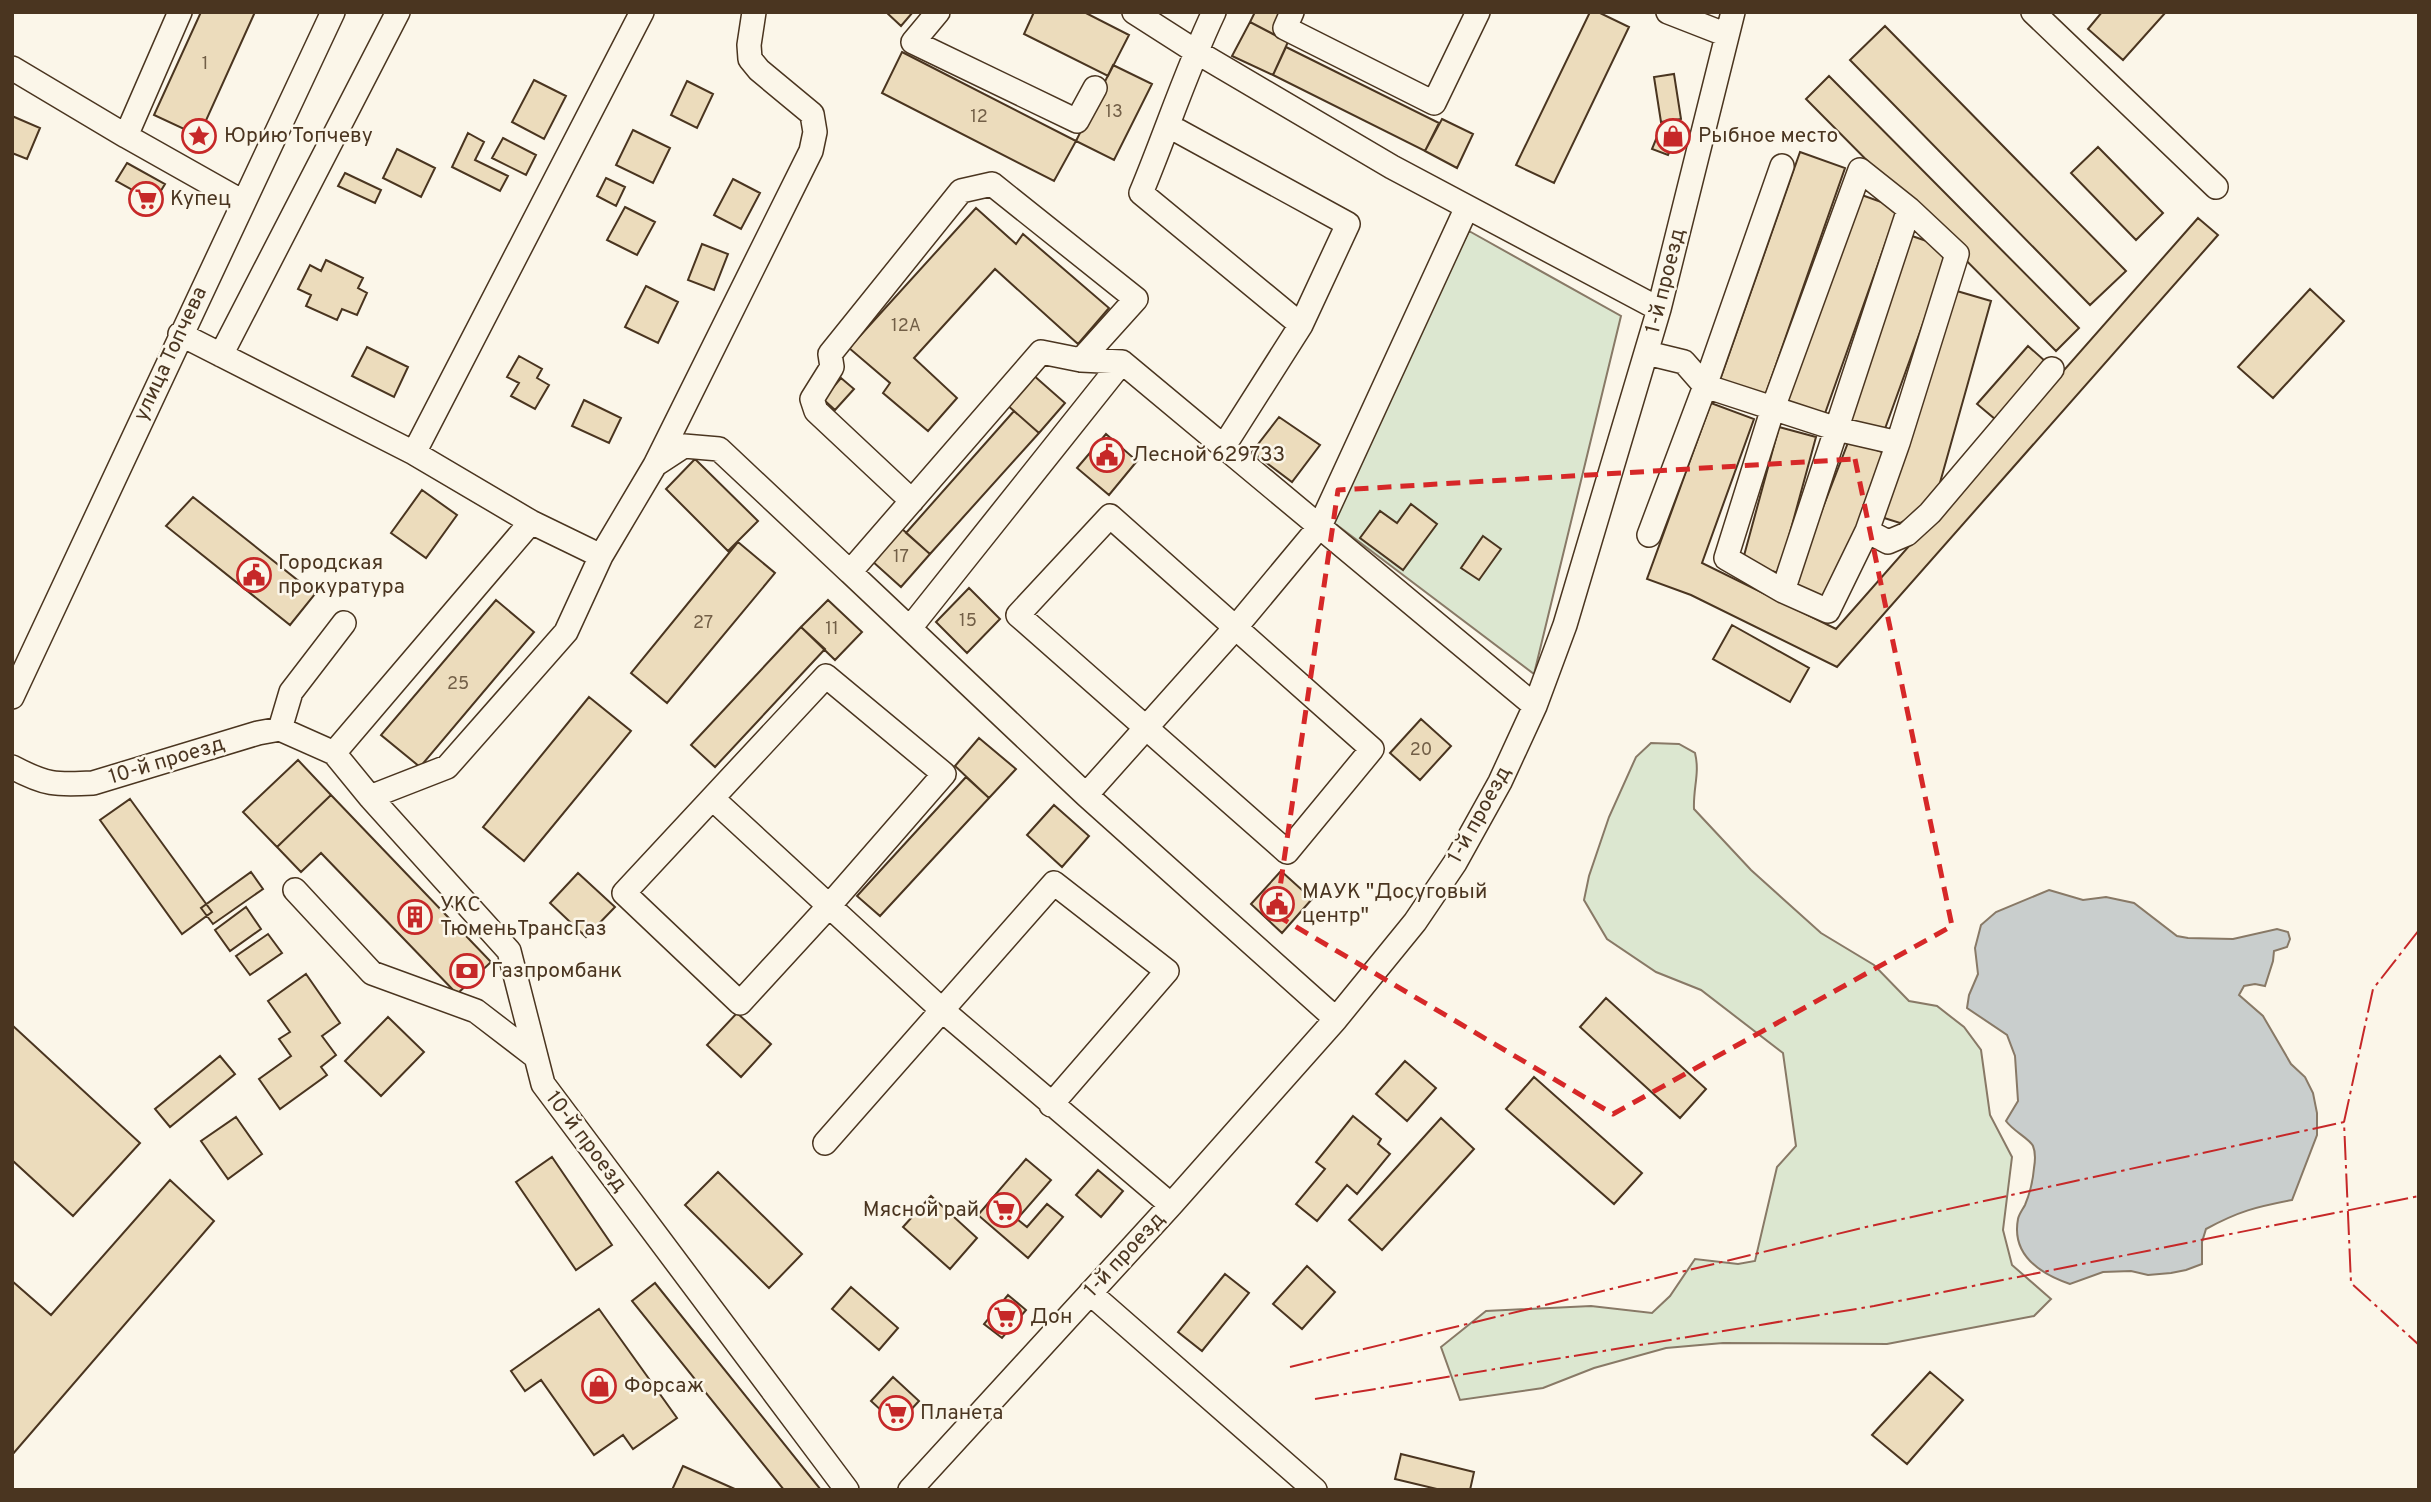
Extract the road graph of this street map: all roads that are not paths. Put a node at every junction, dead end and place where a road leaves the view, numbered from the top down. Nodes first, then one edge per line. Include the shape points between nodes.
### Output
1 (180, 12) edge
2 (332, 12) edge
3 (398, 12) edge
4 (642, 12) edge
5 (754, 12) edge
6 (938, 12) edge
7 (1134, 12) edge
8 (1213, 12) edge
9 (1292, 12) edge
10 (1478, 12) edge
11 (1668, 12) edge
12 (1733, 12) edge
13 (2033, 12) edge
14 (1727, 35) junction
15 (1195, 51) junction
16 (12, 68) edge
17 (1095, 88) dead end
18 (1169, 126) junction
19 (126, 136) junction
20 (1782, 166) dead end
21 (2216, 187) dead end
22 (243, 202) junction
23 (1467, 207) junction
24 (1909, 209) junction
25 (1659, 309) junction
26 (1301, 325) junction
27 (180, 334) junction
28 (1647, 353) junction
29 (221, 355) junction
30 (1081, 360) junction
31 (1122, 362) junction
32 (2052, 369) dead end
33 (1704, 386) junction
34 (1773, 408) junction
35 (1837, 429) junction
36 (1898, 443) junction
37 (1224, 446) junction
38 (414, 453) junction
39 (654, 465) junction
40 (912, 501) junction
41 (531, 522) junction
42 (1320, 526) junction
43 (1867, 531) junction
44 (1649, 535) dead end
45 (601, 556) junction
46 (850, 572) junction
47 (1783, 591) junction
48 (344, 623) dead end
49 (1236, 627) junction
50 (910, 628) junction
51 (12, 697) edge
52 (1535, 706) junction
53 (280, 729) junction
54 (1145, 729) junction
55 (334, 752) junction
56 (12, 767) edge
57 (1086, 795) junction
58 (370, 797) junction
59 (713, 799) junction
60 (295, 890) dead end
61 (829, 906) junction
62 (942, 1010) junction
63 (1336, 1019) junction
64 (536, 1057) junction
65 (1051, 1105) junction
66 (825, 1143) dead end
67 (1171, 1205) junction
68 (1090, 1293) junction
69 (847, 1490) edge
70 (910, 1490) edge
71 (1315, 1490) edge

1 - 19 street
2 - 22 street, улица Топчева
3 - 29 street
4 - 38 street
5 - 39 street via 750,59 812,114 811,151
6 - 17 street via 913,42 1077,121
7 - 15 street
8 - 15 street
9 - 10 street via 1284,28 1434,103
11 - 14 street
12 - 14 street, 1-й проезд
13 - 21 street
14 - 25 street, 1-й проезд
15 - 18 street
15 - 23 street
16 - 19 street
18 - 26 street via 1141,193
18 - 26 street via 1348,224
19 - 22 street
20 - 33 street
22 - 27 street, улица Топчева
23 - 25 street
23 - 42 street
24 - 34 street via 1860,170
24 - 35 street
24 - 36 street via 1956,254
25 - 28 street, 1-й проезд
26 - 37 street
27 - 29 street
27 - 51 street, улица Топчева
28 - 33 street via 1684,362
28 - 52 street, 1-й проезд via 1565,625
29 - 38 street
30 - 31 street
30 - 40 street via 1041,352
30 - 40 street via 1136,299 992,184 961,191 830,354 832,367 812,400 816,411
31 - 37 street
31 - 50 street
32 - 43 street via 1907,534 1888,542
33 - 34 street
33 - 44 street
34 - 35 street
34 - 47 street via 1726,558
35 - 36 street
35 - 47 street
36 - 43 street
37 - 42 street
38 - 41 street
39 - 45 street
39 - 46 street via 684,446 719,449
40 - 46 street
41 - 45 street
41 - 55 street
42 - 49 street
42 - 52 street
43 - 47 street via 1828,611
45 - 58 street via 566,632 447,767
46 - 50 street
48 - 53 street via 291,692
49 - 54 street
49 - 54 street via 1110,516 1018,615
49 - 54 street via 1372,748 1287,852
50 - 57 street
52 - 63 street, 1-й проезд via 1455,863 1415,922
53 - 55 street, 10-й проезд
53 - 56 street, 10-й проезд via 93,783 40,782
54 - 57 street
55 - 58 street, 10-й проезд
57 - 63 street
58 - 64 street, 10-й проезд via 509,951
59 - 61 street
59 - 61 street via 624,893 740,1003
59 - 61 street via 826,676 944,774
60 - 64 street via 372,973 476,1011
61 - 62 street
62 - 65 street
62 - 65 street via 1054,883 1167,971
62 - 66 street
63 - 67 street, 1-й проезд
64 - 69 street, 10-й проезд via 542,1084
65 - 67 street
67 - 68 street, 1-й проезд
68 - 70 street, 1-й проезд
68 - 71 street

